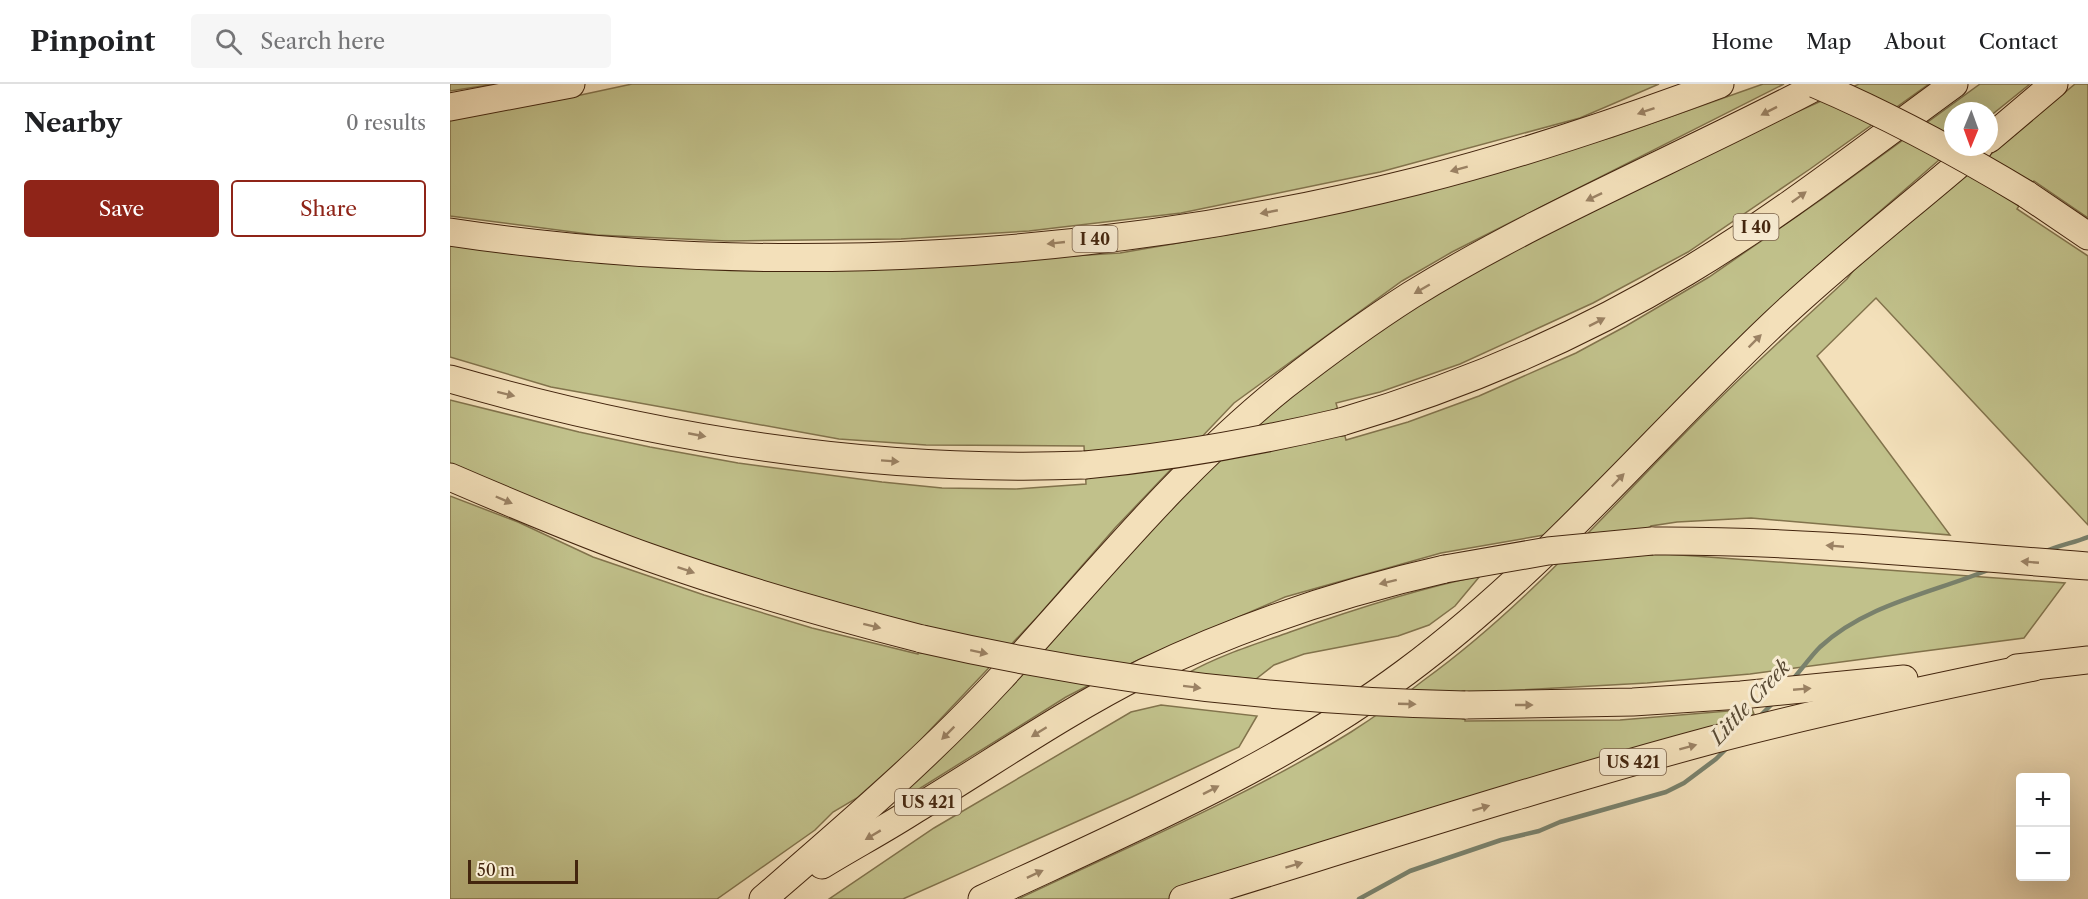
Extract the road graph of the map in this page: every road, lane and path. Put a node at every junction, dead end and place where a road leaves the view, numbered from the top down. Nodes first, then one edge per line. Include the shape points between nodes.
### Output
1 (570, 84) edge
2 (1720, 84) edge
3 (1815, 84) edge
4 (1821, 84) edge
5 (1954, 84) edge
6 (2054, 84) edge
7 (450, 107) edge
8 (1998, 131) edge
9 (1968, 156) edge
10 (450, 232) edge
11 (2088, 236) edge
12 (450, 379) edge
13 (450, 477) edge
14 (2088, 566) edge
15 (2088, 660) edge
16 (2034, 667) junction
17 (764, 899) edge
18 (982, 899) edge
19 (1183, 899) edge

1 - 7 highway
2 -> 10 highway, I 40 via 1570,137 1416,181 1260,214 1103,238 944,252 784,256 624,251
3 - 11 highway, bridge via 1937,142
4 -> 17 highway via 1458,268 1368,323 1315,362 1241,423 1179,482 1002,677 909,771
12 -> 5 highway, I 40, bridge via 644,426 802,452 882,460 979,467 1085,465 1209,450 1341,422 1448,388 1583,329 1742,237
6 - 8 highway
18 -> 9 highway via 1232,780 1361,704 1405,673 1528,570 1774,323
13 -> 16 highway, bridge via 646,557 800,606 922,639 1040,664 1202,688 1308,699 1465,705 1581,704 1676,700
14 -> 17 highway, US 421, bridge via 1823,545 1652,541 1548,551 1445,569 1343,594 1193,650 1144,673 1051,724
15 - 16 highway, US 421
19 -> 16 highway, US 421 via 1713,740 1805,716

